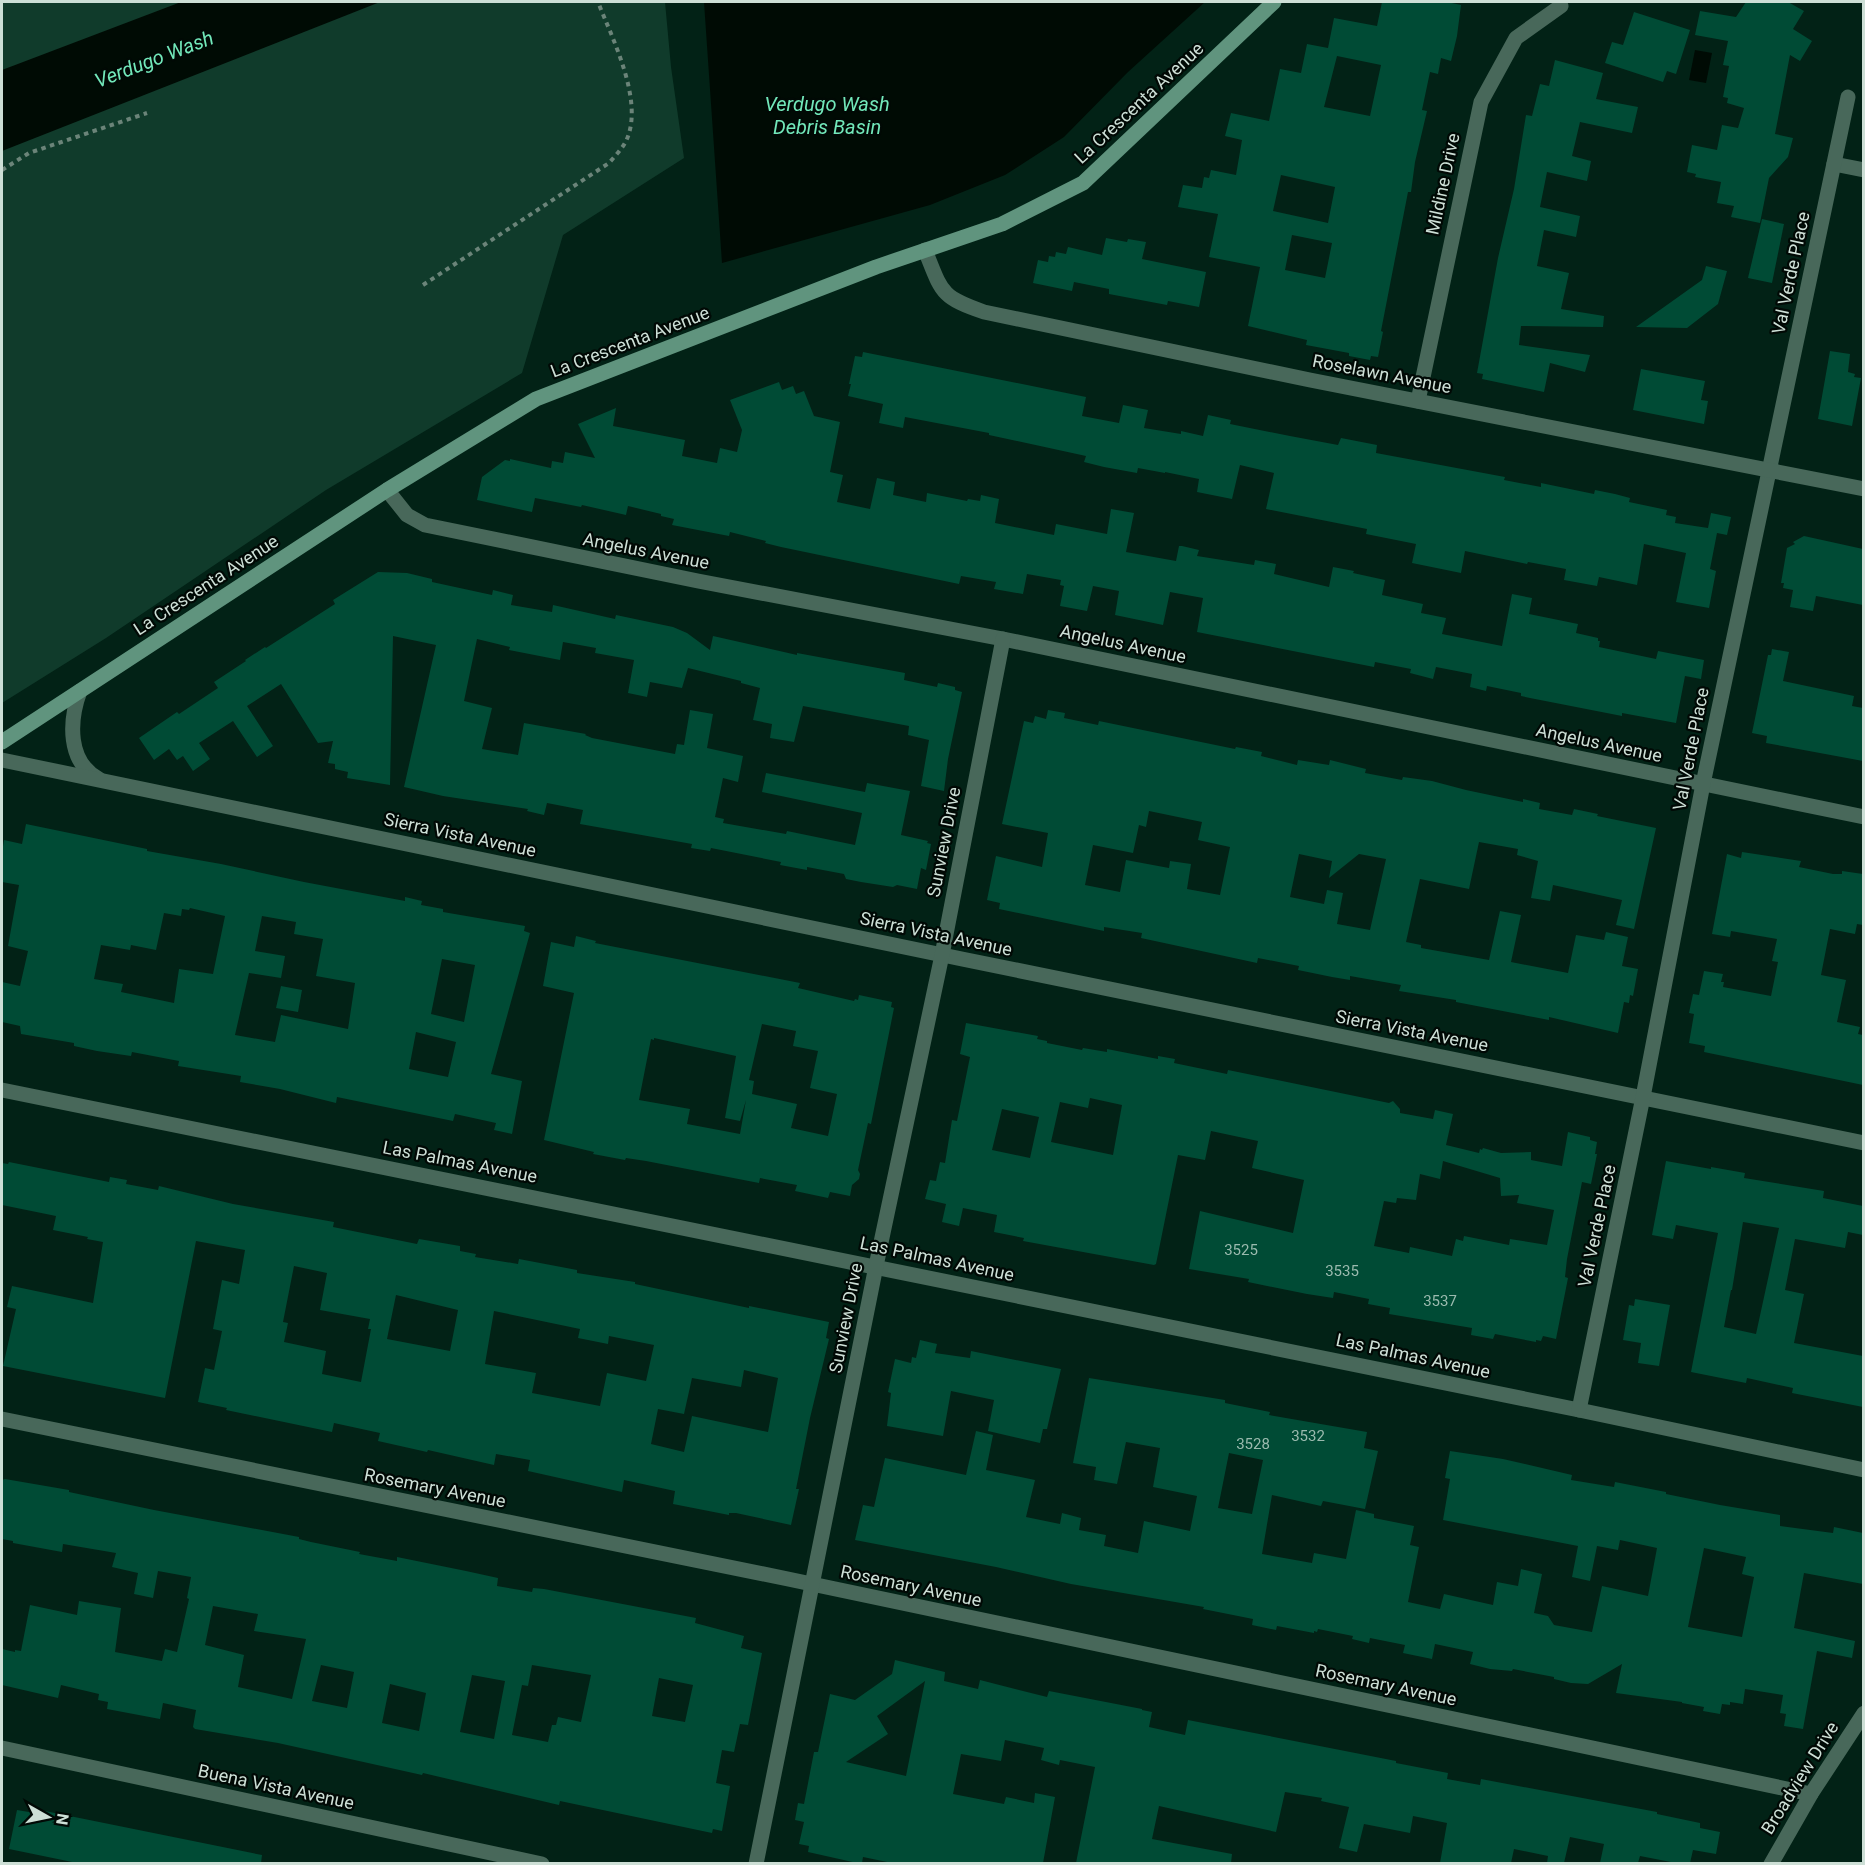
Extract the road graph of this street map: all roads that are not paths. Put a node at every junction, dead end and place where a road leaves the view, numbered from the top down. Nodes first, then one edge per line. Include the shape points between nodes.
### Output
1 (1274, 2) edge
2 (1561, 6) dead end
3 (1848, 97) dead end
4 (1834, 164) junction
5 (1863, 170) edge
6 (925, 250) junction
7 (1418, 401) junction
8 (1768, 471) junction
9 (1863, 489) edge
10 (387, 490) junction
11 (1003, 639) junction
12 (80, 691) junction
13 (2, 742) edge
14 (2, 760) edge
15 (105, 781) junction
16 (1703, 784) junction
17 (1863, 817) edge
18 (942, 955) junction
19 (2, 1090) edge
20 (1643, 1097) junction
21 (1863, 1143) edge
22 (876, 1266) junction
23 (1579, 1410) junction
24 (2, 1419) edge
25 (1863, 1470) edge
26 (812, 1584) junction
27 (1863, 1713) edge
28 (2, 1748) edge
29 (1811, 1794) junction
30 (1776, 1862) edge
31 (542, 1863) edge
32 (756, 1863) edge

1 - 6 main road, La Crescenta Avenue via 1083,183 1002,224
2 - 7 street, Mildine Drive via 1516,38 1481,102
3 - 4 street, Val Verde Place
4 - 5 street
4 - 8 street, Val Verde Place
6 - 7 street, Roselawn Avenue via 940,287 948,296 984,312
6 - 10 main road, La Crescenta Avenue via 536,399
7 - 8 street, Roselawn Avenue
8 - 9 street, Roselawn Avenue
8 - 16 street, Val Verde Place
10 - 11 street, Angelus Avenue via 407,515 425,525 698,582
10 - 12 main road, La Crescenta Avenue
11 - 16 street, Angelus Avenue
11 - 18 street, Sunview Drive
12 - 13 main road, La Crescenta Avenue
12 - 15 street via 73,725 74,746 89,773
14 - 15 street, Sierra Vista Avenue
15 - 18 street, Sierra Vista Avenue
16 - 17 street, Angelus Avenue
16 - 20 street, Val Verde Place
18 - 20 street, Sierra Vista Avenue
18 - 22 street, Sunview Drive
19 - 22 street, Las Palmas Avenue
20 - 21 street, Sierra Vista Avenue
20 - 23 street, Val Verde Place
22 - 23 street, Las Palmas Avenue
22 - 26 street, Sunview Drive
23 - 25 street, Las Palmas Avenue
24 - 26 street, Rosemary Avenue
26 - 29 street, Rosemary Avenue
26 - 32 street, Sunview Drive
27 - 29 street, Broadview Drive
28 - 31 street, Buena Vista Avenue
29 - 30 street, Broadview Drive

